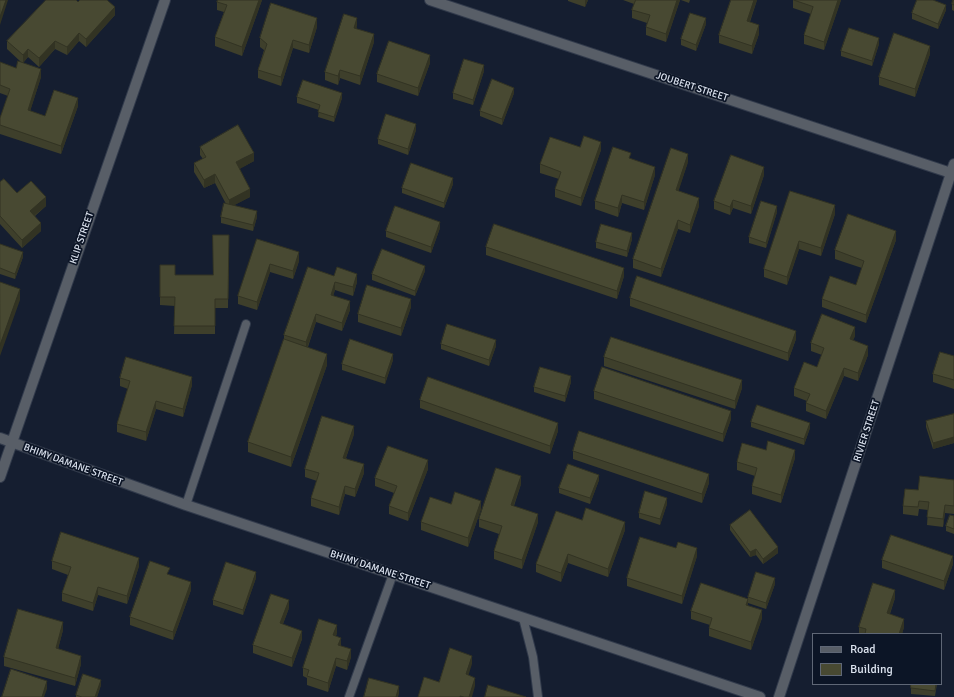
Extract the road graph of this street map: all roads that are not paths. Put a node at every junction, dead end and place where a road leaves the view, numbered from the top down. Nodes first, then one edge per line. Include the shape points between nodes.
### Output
1 (165, 0) edge
2 (430, 0) edge
3 (953, 170) edge
4 (246, 324) dead end
5 (0, 438) edge
6 (11, 442) junction
7 (0, 477) edge
8 (186, 505) junction
9 (393, 574) junction
10 (523, 618) junction
11 (348, 697) edge
12 (538, 697) edge
13 (760, 697) edge
14 (779, 697) edge

1 - 6 street, KLIP STREET
2 - 3 street, JOUBERT STREET
3 - 14 street, RIVIER STREET
4 - 8 lane
5 - 6 street, BHIMY DAMANE STREET
6 - 7 street, KLIP STREET
6 - 8 street, BHIMY DAMANE STREET
8 - 9 street, BHIMY DAMANE STREET
9 - 10 street, BHIMY DAMANE STREET
9 - 11 lane
10 - 12 lane via 533,657
10 - 13 street, BHIMY DAMANE STREET

